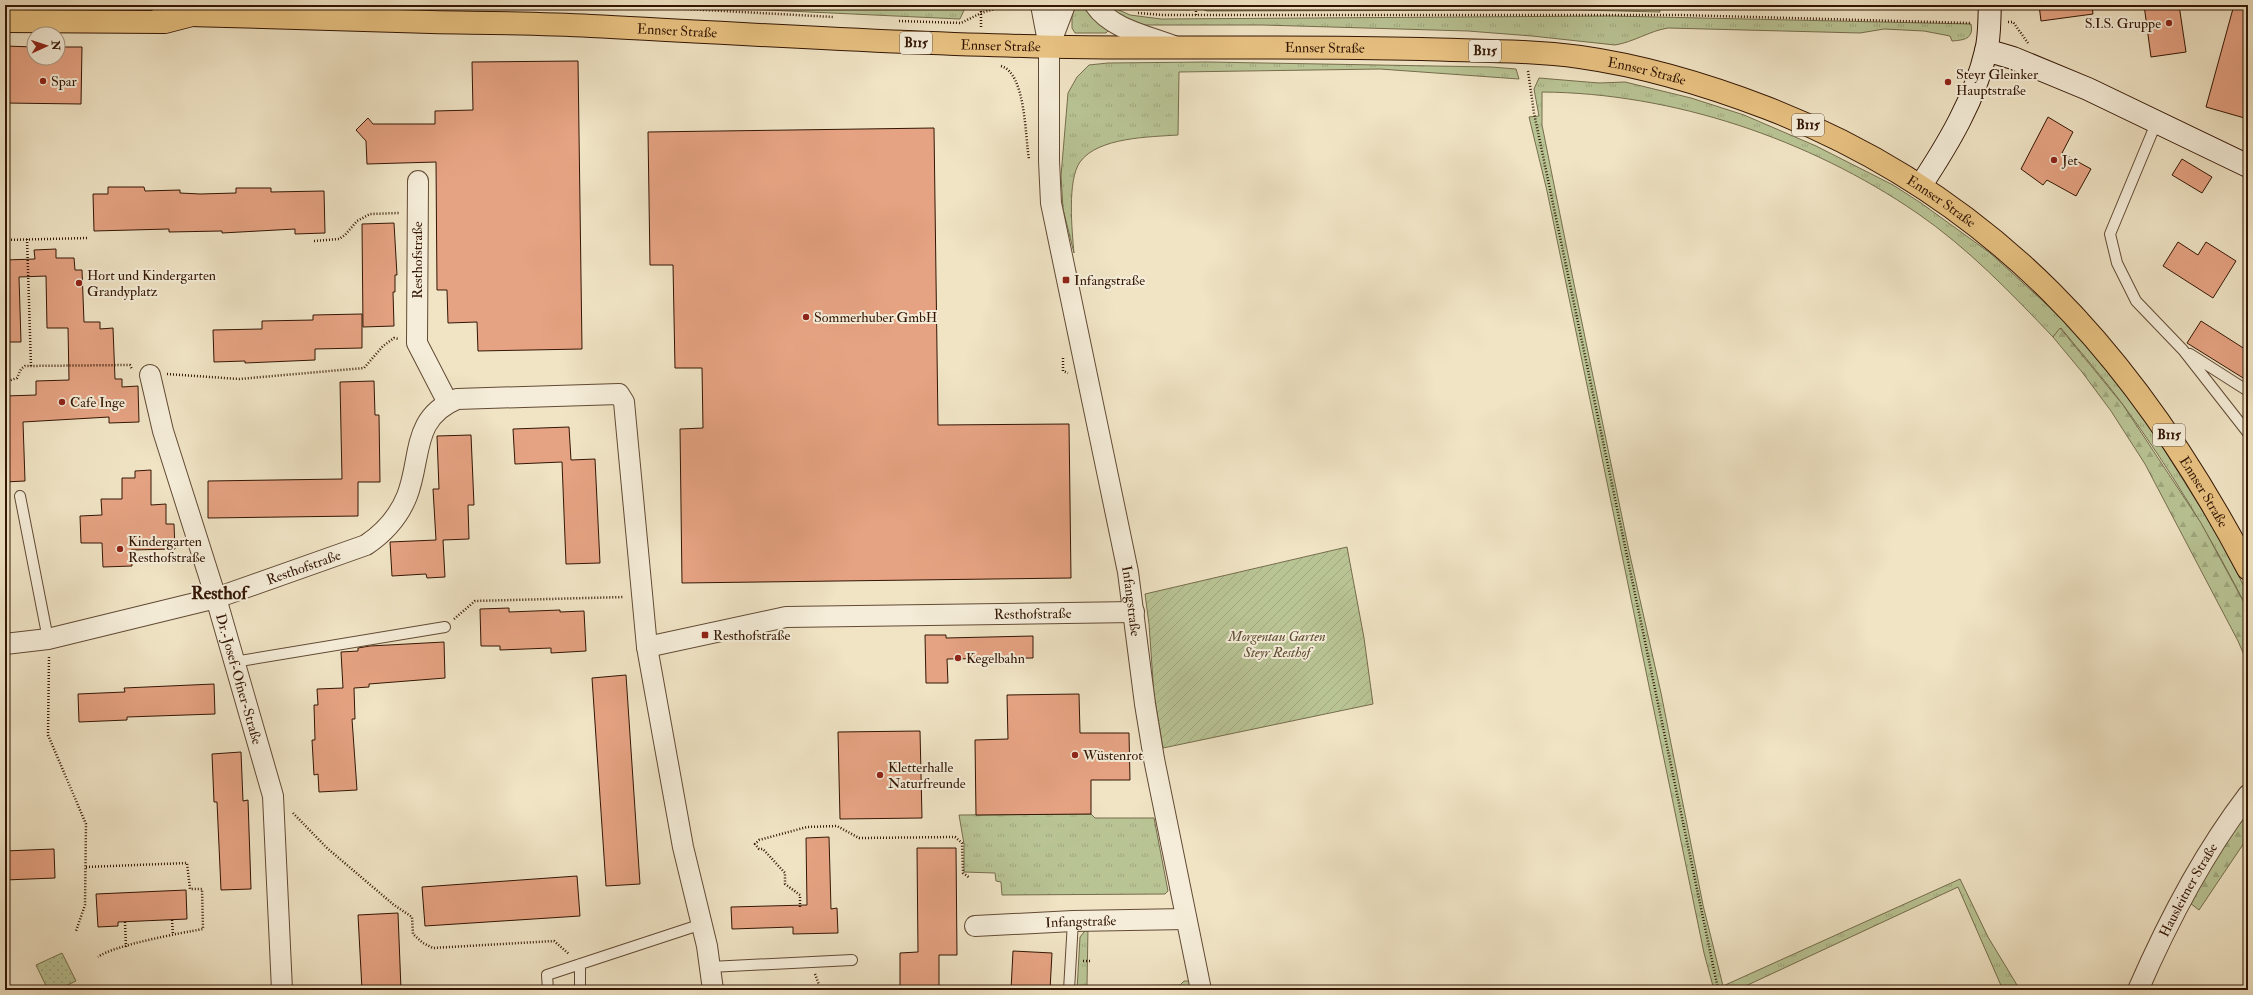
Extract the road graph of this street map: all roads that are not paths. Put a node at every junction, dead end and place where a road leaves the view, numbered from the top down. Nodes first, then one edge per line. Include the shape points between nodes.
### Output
1 (162, 5) edge
2 (1065, 5) edge
3 (1095, 5) edge
4 (1990, 5) edge
5 (1041, 7) edge
6 (192, 15) junction
7 (5, 21) edge
8 (1174, 46) junction
9 (1050, 47) junction
10 (1986, 50) junction
11 (2157, 121) junction
12 (2248, 166) edge
13 (418, 181) dead end
14 (1921, 185) junction
15 (2183, 350) junction
16 (150, 375) road end
17 (2248, 391) edge
18 (448, 403) junction
19 (2248, 432) edge
20 (20, 496) dead end
21 (2248, 569) edge
22 (216, 598) junction
23 (1134, 612) junction
24 (445, 627) road end
25 (48, 639) junction
26 (5, 644) edge
27 (647, 647) junction
28 (234, 662) junction
29 (2248, 795) edge
30 (1186, 919) junction
31 (1072, 921) junction
32 (702, 924) junction
33 (975, 926) dead end
34 (852, 960) dead end
35 (580, 964) junction
36 (710, 967) junction
37 (282, 990) edge
38 (548, 990) edge
39 (580, 990) edge
40 (713, 990) edge
41 (1069, 990) edge
42 (1201, 990) edge
43 (2138, 990) edge

1 - 6 main road, Ennser Straße / B115
2 - 9 street
3 - 8 street via 1116,23
4 - 10 street
5 - 9 street
6 - 7 main road, Ennser Straße / B115 via 165,22
6 - 9 main road, Ennser Straße / B115 via 585,26 873,42
8 - 9 main road, Ennser Straße / B115
8 - 14 main road, Ennser Straße / B115 via 1528,52 1622,64 1740,98 1793,118 1886,163
9 - 23 street, Infangstraße via 1051,203 1128,572
10 - 11 street via 2013,58 2088,89
10 - 14 street via 1963,113
11 - 12 street
11 - 15 lane via 2110,234 2117,263 2136,301
13 - 18 street, Resthofstraße via 417,343
14 - 21 main road, Ennser Straße / B115 via 2010,252 2073,312 2112,357 2150,407 2191,469
15 - 17 lane
15 - 19 lane
16 - 22 street, Dr.-Josef-Ofner-Straße via 163,431
18 - 22 street, Resthofstraße via 427,421 407,496 382,535 366,545
18 - 27 street, Resthofstraße via 468,398 614,394 621,396 624,402
20 - 25 lane
22 - 25 street, Resthofstraße
22 - 28 street, Dr.-Josef-Ofner-Straße
23 - 27 street, Resthofstraße via 786,617
23 - 30 street, Infangstraße via 1145,704
24 - 28 lane
25 - 26 street, Resthofstraße
27 - 32 street, Resthofstraße via 683,847
28 - 37 street, Dr.-Josef-Ofner-Straße via 272,796
29 - 43 street, Hausleitner Straße via 2222,829 2188,887 2158,944
30 - 31 street, Infangstraße
30 - 42 street, Infangstraße
31 - 33 street, Infangstraße
31 - 41 lane
32 - 35 lane
32 - 36 street, Resthofstraße
34 - 36 lane
35 - 38 lane via 547,975
35 - 39 lane
36 - 40 street, Resthofstraße

